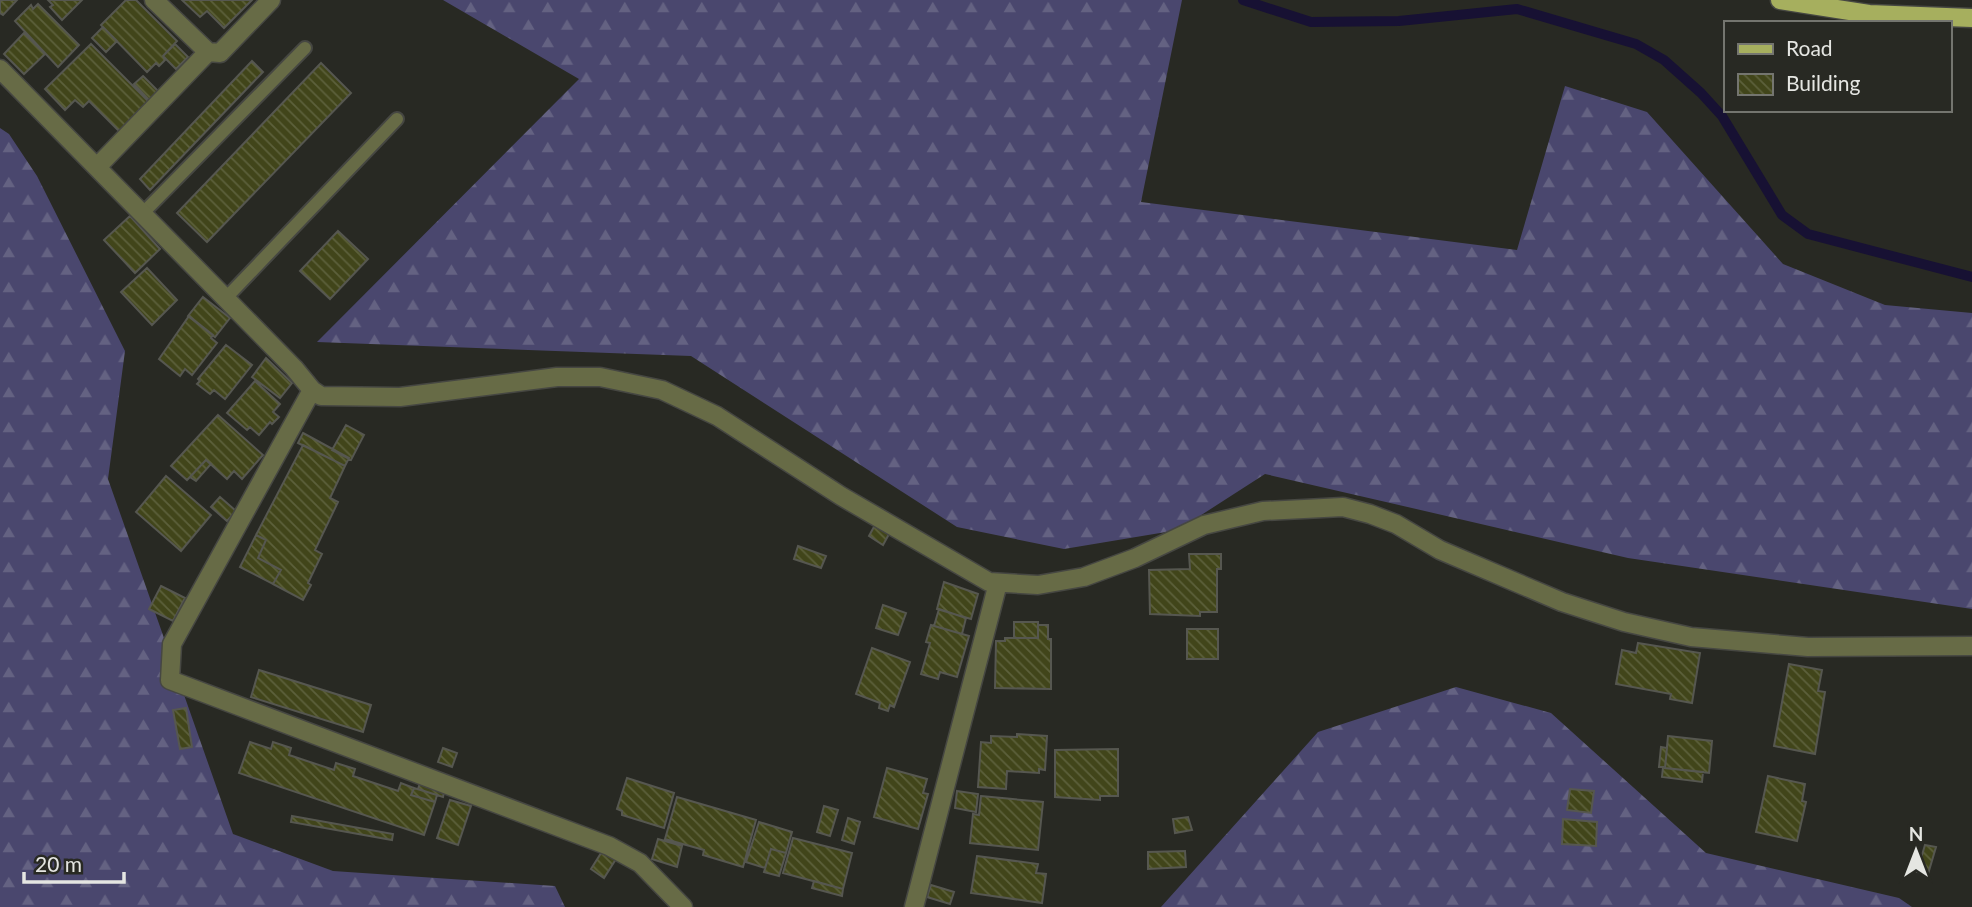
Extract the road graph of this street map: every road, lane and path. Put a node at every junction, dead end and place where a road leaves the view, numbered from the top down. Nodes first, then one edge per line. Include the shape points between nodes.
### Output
1 (154, 0) edge
2 (271, 0) edge
3 (1780, 0) edge
4 (1972, 18) edge
5 (305, 48) dead end
6 (208, 52) junction
7 (0, 69) edge
8 (397, 119) dead end
9 (97, 166) junction
10 (143, 213) junction
11 (226, 298) junction
12 (312, 390) junction
13 (998, 583) junction
14 (1972, 646) edge
15 (683, 907) edge
16 (914, 907) edge

1 - 6 street
2 - 6 street via 220,53
3 - 4 main road via 1869,14
5 - 10 lane
6 - 9 street
7 - 9 street
8 - 11 lane
9 - 10 street
10 - 11 street
11 - 12 street
12 - 13 street via 321,396 400,397 557,377 600,377 662,390 717,416 841,496
12 - 15 street via 172,644 170,680 609,846 640,863
13 - 14 street via 1038,585 1084,578 1204,525 1264,511 1343,507 1396,524 1440,550 1562,602 1691,637 1795,646
13 - 16 street

